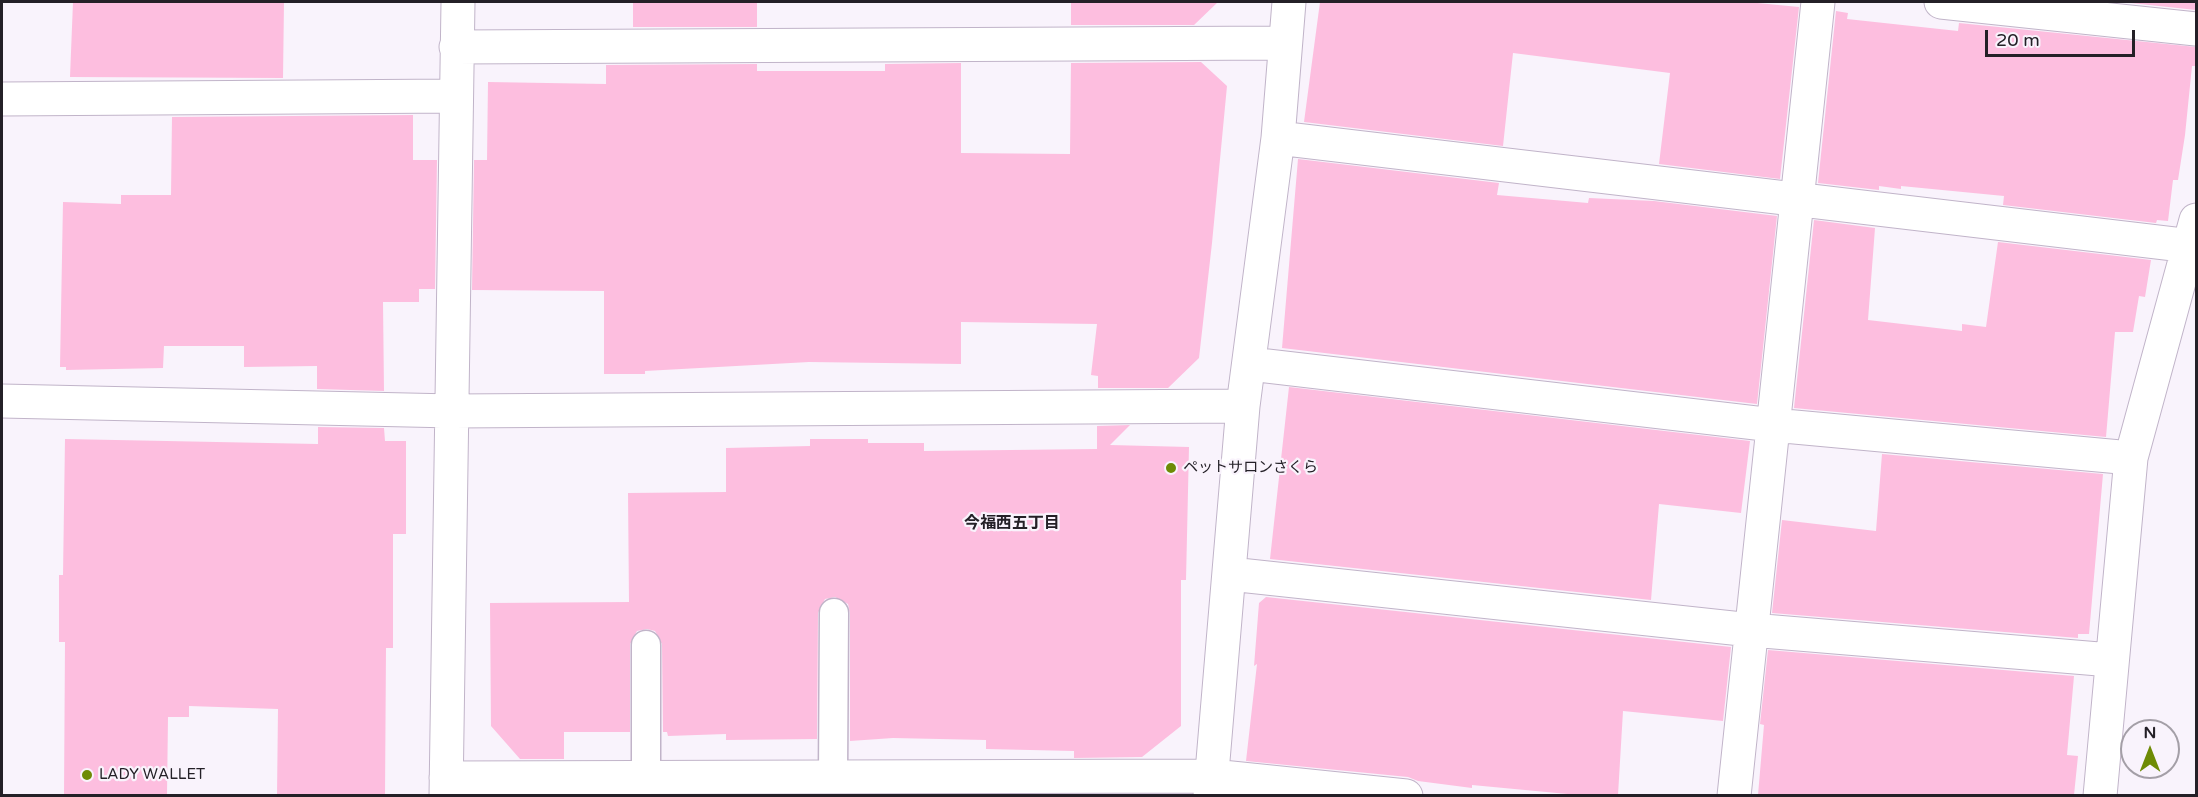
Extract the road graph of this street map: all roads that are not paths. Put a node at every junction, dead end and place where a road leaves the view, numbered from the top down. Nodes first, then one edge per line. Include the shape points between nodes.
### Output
1 (458, 2) edge
2 (1289, 2) edge
3 (1818, 2) edge
4 (1941, 2) edge
5 (2196, 28) edge
6 (1284, 44) junction
7 (456, 47) junction
8 (456, 96) junction
9 (2, 99) edge
10 (1278, 138) junction
11 (1798, 200) junction
12 (2194, 233) edge
13 (1250, 364) junction
14 (2, 401) edge
15 (1243, 406) junction
16 (453, 411) junction
17 (1773, 425) junction
18 (2131, 458) junction
19 (1230, 574) junction
20 (834, 613) dead end
21 (1751, 630) junction
22 (646, 645) dead end
23 (2111, 660) junction
24 (833, 776) junction
25 (646, 777) junction
26 (1211, 785) edge
27 (688, 786) edge
28 (446, 787) edge
29 (1406, 795) edge
30 (1734, 795) edge
31 (2100, 795) edge

1 - 7 street
2 - 6 street
3 - 11 street
4 - 5 street
6 - 7 street
6 - 10 street
7 - 8 street
8 - 9 street
8 - 16 street
10 - 11 street
10 - 13 street
11 - 12 street
11 - 17 street
12 - 18 street
13 - 15 street
13 - 17 street
14 - 16 street
15 - 16 street
15 - 19 street
16 - 28 street
17 - 18 street
17 - 21 street
18 - 23 street
19 - 21 street
19 - 26 street
20 - 24 lane
21 - 23 street
21 - 30 street
22 - 25 lane
23 - 31 street
24 - 26 street
24 - 27 street
25 - 27 street
25 - 28 street
26 - 29 street

